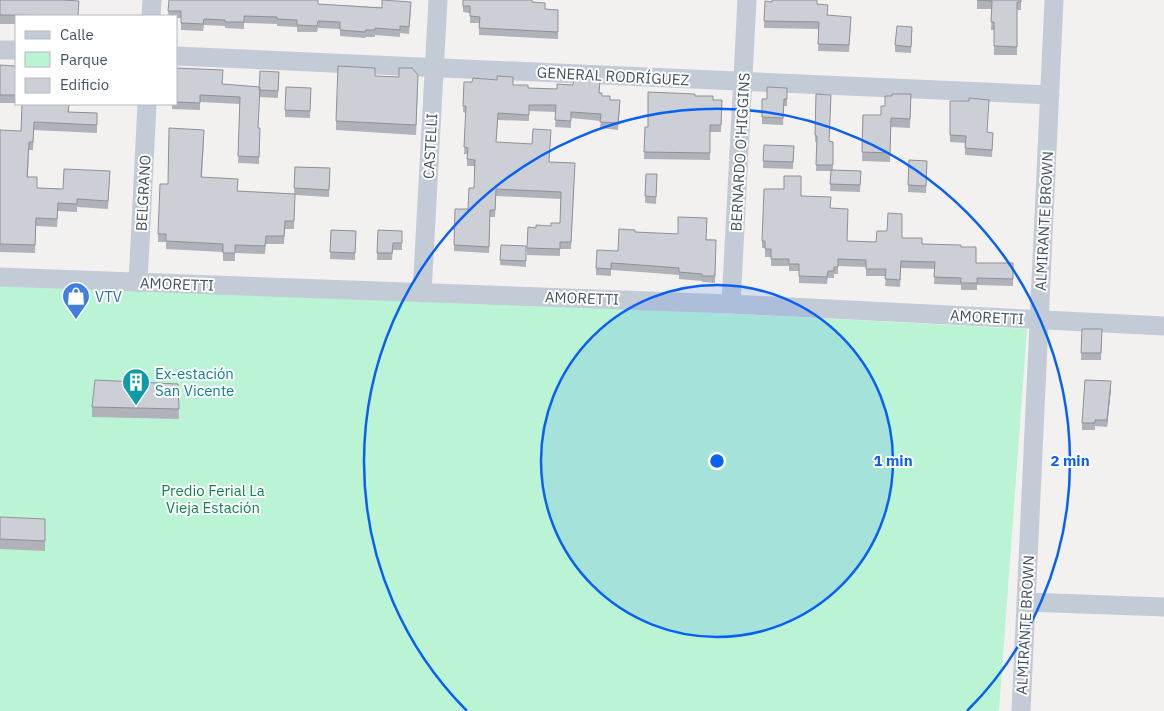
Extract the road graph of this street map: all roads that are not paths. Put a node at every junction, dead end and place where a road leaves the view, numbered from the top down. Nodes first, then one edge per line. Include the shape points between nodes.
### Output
1 (152, 0) edge
2 (438, 0) edge
3 (747, 0) edge
4 (1054, 0) edge
5 (151, 15) edge
6 (0, 50) edge
7 (15, 50) edge
8 (178, 56) edge
9 (434, 68) junction
10 (744, 82) junction
11 (1050, 95) junction
12 (147, 105) edge
13 (0, 276) edge
14 (138, 282) junction
15 (422, 293) junction
16 (731, 304) junction
17 (1039, 320) junction
18 (1164, 326) edge
19 (1026, 602) junction
20 (1164, 607) edge
21 (1021, 711) edge

1 - 5 street
2 - 9 street, CASTELLI
3 - 10 street, BERNARDO O'HIGGINS
4 - 11 street, ALMIRANTE BROWN
6 - 7 street
8 - 9 street, GENERAL RODRÍGUEZ
9 - 10 street, GENERAL RODRÍGUEZ
9 - 15 street, CASTELLI
10 - 11 street, GENERAL RODRÍGUEZ
10 - 16 street, BERNARDO O'HIGGINS
11 - 17 street, ALMIRANTE BROWN
12 - 14 street, BELGRANO
13 - 14 street, AMORETTI
14 - 15 street, AMORETTI
15 - 16 street, AMORETTI
16 - 17 street, AMORETTI
17 - 18 street, AMORETTI
17 - 19 street, ALMIRANTE BROWN
19 - 20 street
19 - 21 street, ALMIRANTE BROWN

